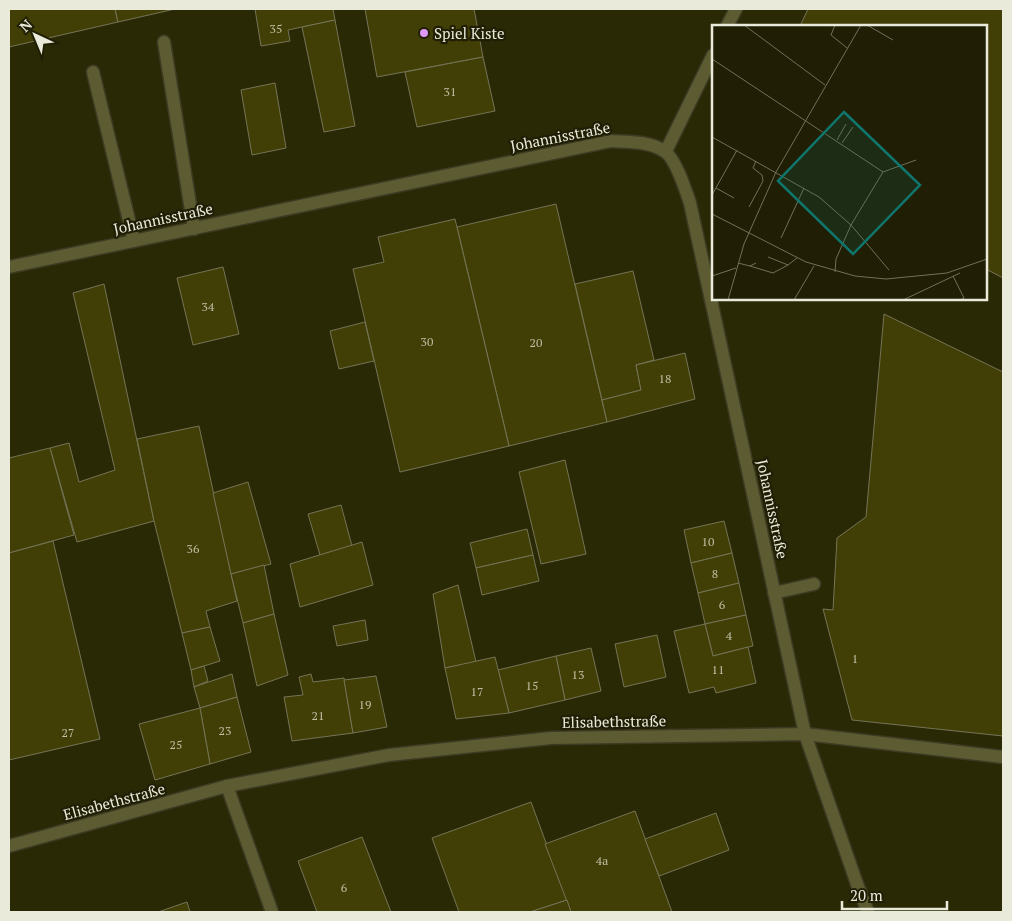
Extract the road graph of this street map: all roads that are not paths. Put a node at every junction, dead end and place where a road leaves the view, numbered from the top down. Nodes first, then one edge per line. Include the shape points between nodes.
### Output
1 (736, 9) edge
2 (728, 25) edge
3 (164, 42) dead end
4 (712, 57) edge
5 (93, 72) dead end
6 (666, 151) junction
7 (194, 229) junction
8 (134, 241) junction
9 (9, 266) edge
10 (814, 584) dead end
11 (774, 593) junction
12 (804, 734) junction
13 (1003, 757) edge
14 (227, 786) junction
15 (9, 846) edge
16 (272, 912) edge
17 (868, 912) edge

1 - 2 street
3 - 7 street
4 - 6 street
5 - 8 street
6 - 7 street, Johannisstraße via 646,144 611,141
6 - 11 street, Johannisstraße via 679,173 690,203
7 - 8 street, Johannisstraße
8 - 9 street, Johannisstraße
10 - 11 street
11 - 12 street, Johannisstraße
12 - 13 street, Elisabethstraße
12 - 14 street, Elisabethstraße via 551,738 389,755
12 - 17 street, Johannisstraße
14 - 15 street, Elisabethstraße
14 - 16 street

